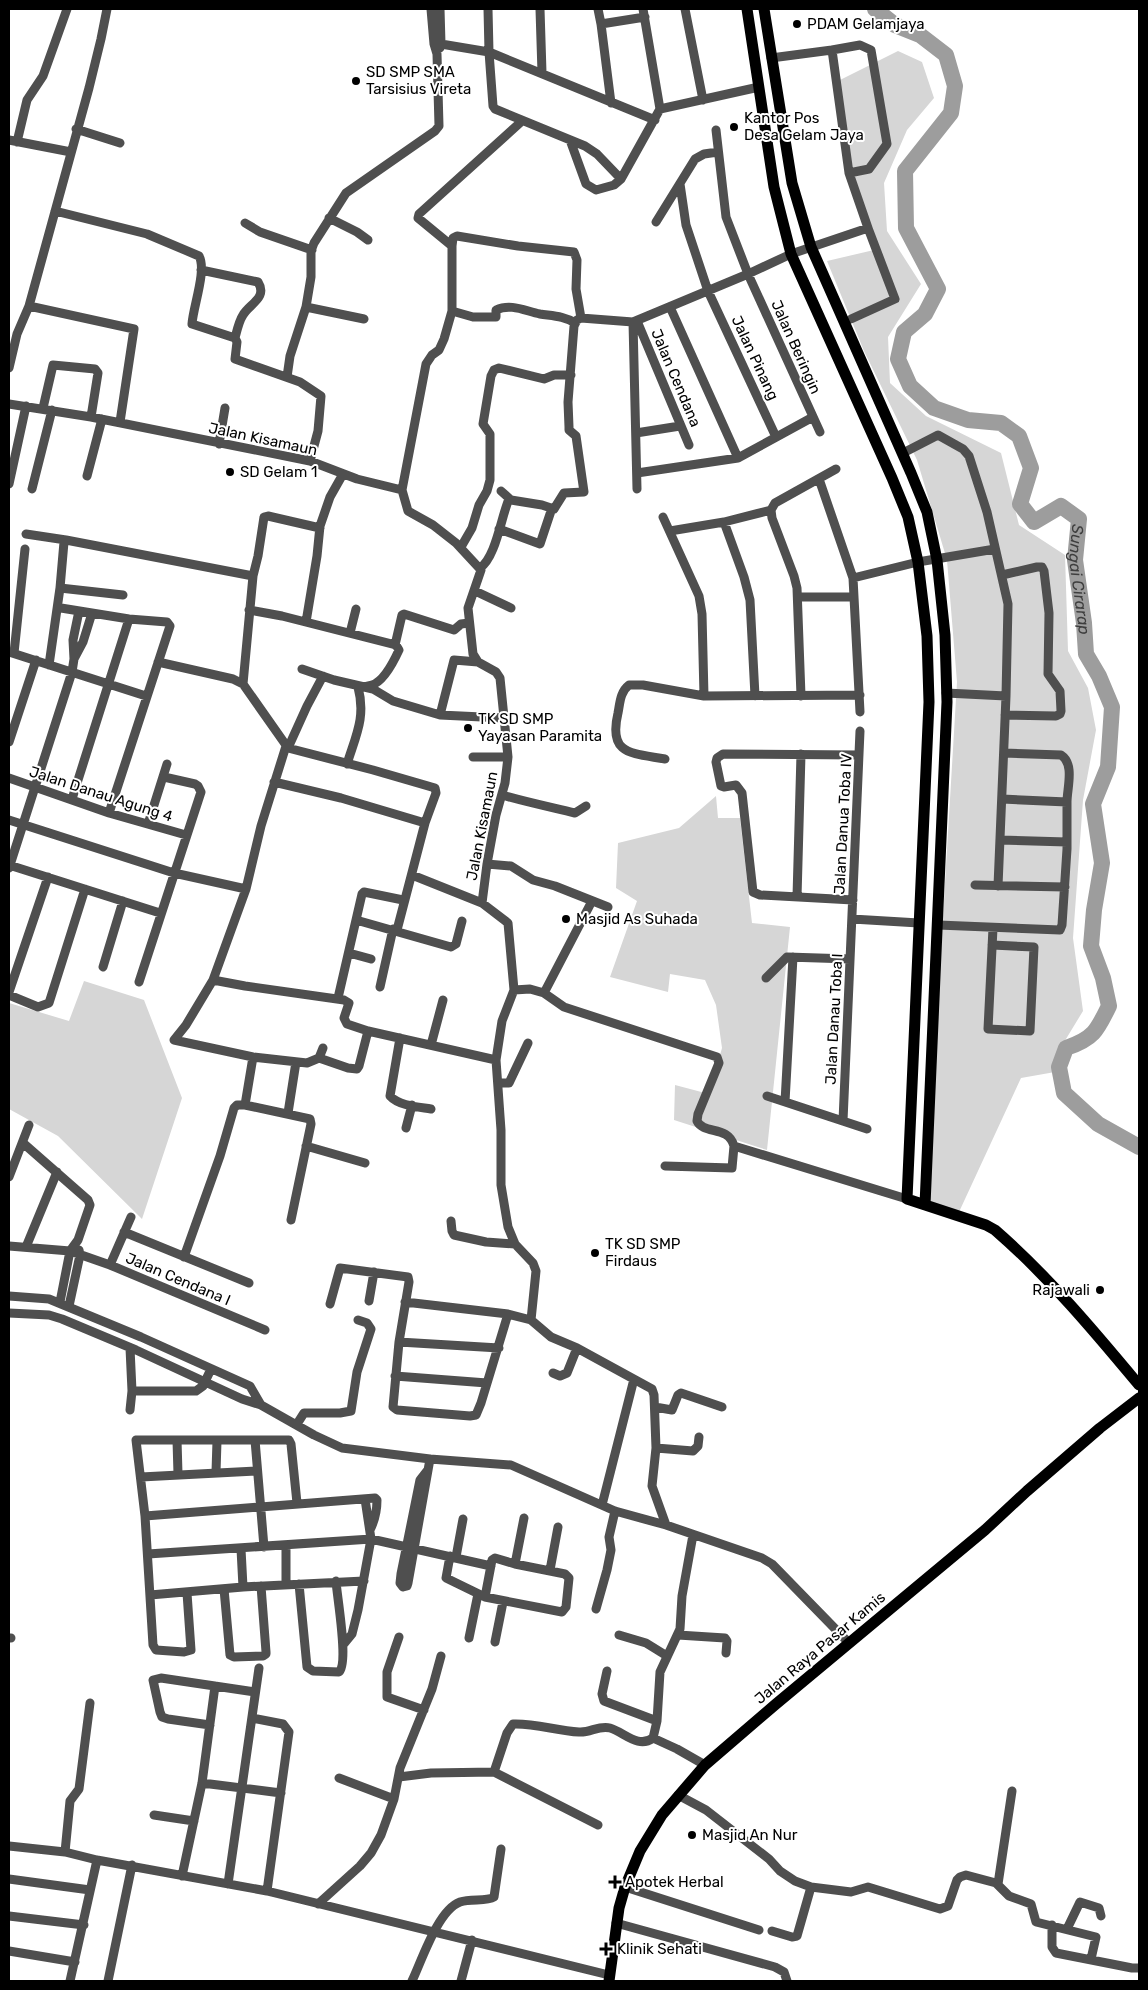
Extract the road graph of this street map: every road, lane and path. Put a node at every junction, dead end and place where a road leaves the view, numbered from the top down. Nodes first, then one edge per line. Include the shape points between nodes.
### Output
1 (67, 9) edge
2 (107, 9) edge
3 (431, 9) edge
4 (440, 9) edge
5 (488, 9) edge
6 (540, 9) edge
7 (598, 9) edge
8 (685, 9) edge
9 (747, 9) edge
10 (764, 9) edge
11 (644, 13) edge
12 (601, 24) junction
13 (438, 44) junction
14 (832, 50) junction
15 (489, 52) junction
16 (772, 58) junction
17 (542, 73) junction
18 (759, 87) junction
19 (703, 100) junction
20 (611, 103) junction
21 (660, 109) junction
22 (655, 120) junction
23 (522, 121) junction
24 (76, 129) junction
25 (716, 130) dead end
26 (570, 140) junction
27 (13, 141) edge
28 (120, 143) dead end
29 (70, 152) junction
30 (718, 152) junction
31 (849, 173) junction
32 (622, 179) junction
33 (680, 184) junction
34 (55, 211) junction
35 (328, 218) junction
36 (656, 222) dead end
37 (245, 223) dead end
38 (868, 228) junction
39 (368, 240) dead end
40 (452, 246) junction
41 (808, 248) junction
42 (312, 250) junction
43 (794, 253) junction
44 (201, 270) junction
45 (748, 274) junction
46 (708, 291) junction
47 (29, 306) junction
48 (306, 307) junction
49 (670, 307) junction
50 (452, 311) junction
51 (851, 318) dead end
52 (364, 319) dead end
53 (578, 320) junction
54 (635, 322) junction
55 (235, 338) junction
56 (9, 368) edge
57 (571, 375) junction
58 (287, 377) junction
59 (9, 404) edge
60 (26, 406) junction
61 (225, 408) dead end
62 (47, 409) junction
63 (91, 417) junction
64 (813, 417) junction
65 (102, 419) junction
66 (120, 422) junction
67 (680, 426) junction
68 (636, 432) junction
69 (820, 432) dead end
70 (776, 437) junction
71 (219, 444) junction
72 (689, 446) dead end
73 (903, 453) junction
74 (738, 458) junction
75 (310, 461) junction
76 (836, 470) dead end
77 (637, 473) junction
78 (343, 474) junction
79 (87, 476) dead end
80 (819, 479) junction
81 (9, 484) edge
82 (32, 489) dead end
83 (638, 489) dead end
84 (402, 490) junction
85 (501, 491) dead end
86 (509, 499) junction
87 (552, 508) junction
88 (771, 510) junction
89 (663, 517) dead end
90 (724, 522) junction
91 (320, 528) junction
92 (499, 529) junction
93 (670, 531) junction
94 (26, 534) dead end
95 (66, 540) junction
96 (461, 547) junction
97 (25, 549) dead end
98 (995, 549) junction
99 (927, 561) junction
100 (480, 568) junction
101 (1002, 575) junction
102 (252, 576) junction
103 (853, 578) junction
104 (60, 588) junction
105 (475, 591) junction
106 (123, 595) dead end
107 (799, 597) junction
108 (854, 597) junction
109 (60, 608) dead end
110 (511, 608) dead end
111 (356, 609) dead end
112 (249, 610) junction
113 (78, 611) junction
114 (92, 613) junction
115 (129, 619) junction
116 (306, 622) junction
117 (469, 623) junction
118 (350, 633) junction
119 (395, 645) junction
120 (11, 652) edge
121 (74, 659) junction
122 (36, 660) junction
123 (158, 662) junction
124 (478, 662) junction
125 (49, 665) junction
126 (302, 669) dead end
127 (72, 672) junction
128 (323, 676) junction
129 (108, 684) junction
130 (243, 684) junction
131 (359, 687) junction
132 (946, 693) junction
133 (146, 696) junction
134 (704, 696) junction
135 (755, 696) junction
136 (801, 696) junction
137 (860, 696) junction
138 (1006, 696) junction
139 (860, 712) dead end
140 (440, 715) junction
141 (1005, 715) junction
142 (503, 718) junction
143 (860, 731) dead end
144 (9, 742) edge
145 (287, 747) junction
146 (1004, 753) junction
147 (802, 754) junction
148 (859, 755) junction
149 (473, 757) dead end
150 (508, 758) junction
151 (665, 758) dead end
152 (167, 764) dead end
153 (347, 764) junction
154 (164, 777) junction
155 (9, 778) edge
156 (274, 782) junction
157 (35, 787) junction
158 (502, 795) junction
159 (1002, 799) junction
160 (72, 800) junction
161 (1067, 802) junction
162 (586, 806) dead end
163 (109, 813) junction
164 (9, 820) edge
165 (425, 823) junction
166 (24, 824) junction
167 (148, 824) junction
168 (186, 836) junction
169 (1000, 840) junction
170 (1067, 842) junction
171 (487, 864) junction
172 (9, 866) edge
173 (174, 873) junction
174 (412, 875) junction
175 (48, 877) junction
176 (975, 885) dead end
177 (998, 886) junction
178 (1065, 887) junction
179 (86, 889) junction
180 (246, 889) junction
181 (797, 897) junction
182 (404, 900) junction
183 (853, 900) junction
184 (123, 901) junction
185 (592, 901) junction
186 (482, 903) junction
187 (608, 907) dead end
188 (160, 913) junction
189 (852, 919) junction
190 (356, 920) junction
191 (462, 921) dead end
192 (919, 922) junction
193 (938, 925) junction
194 (993, 928) junction
195 (395, 930) junction
196 (918, 940) junction
197 (936, 942) junction
198 (992, 945) junction
199 (349, 953) junction
200 (792, 957) junction
201 (371, 959) dead end
202 (850, 959) junction
203 (103, 967) dead end
204 (766, 978) dead end
205 (213, 980) junction
206 (139, 982) dead end
207 (380, 987) dead end
208 (514, 990) junction
209 (544, 993) junction
210 (9, 994) edge
211 (338, 998) junction
212 (442, 1000) dead end
213 (368, 1031) junction
214 (400, 1038) junction
215 (528, 1043) dead end
216 (431, 1045) junction
217 (323, 1048) dead end
218 (253, 1057) junction
219 (319, 1058) junction
220 (496, 1060) junction
221 (296, 1062) junction
222 (498, 1083) junction
223 (767, 1096) dead end
224 (785, 1102) junction
225 (244, 1105) junction
226 (412, 1105) junction
227 (431, 1110) dead end
228 (288, 1114) junction
229 (843, 1121) junction
230 (29, 1125) dead end
231 (406, 1128) dead end
232 (867, 1129) dead end
233 (22, 1143) junction
234 (306, 1146) junction
235 (734, 1146) junction
236 (365, 1163) dead end
237 (665, 1166) dead end
238 (58, 1172) junction
239 (9, 1177) edge
240 (908, 1199) junction
241 (925, 1205) junction
242 (131, 1217) dead end
243 (291, 1220) dead end
244 (451, 1221) dead end
245 (124, 1232) junction
246 (78, 1240) junction
247 (515, 1244) junction
248 (9, 1246) edge
249 (26, 1247) junction
250 (70, 1251) junction
251 (80, 1255) junction
252 (184, 1257) junction
253 (110, 1265) junction
254 (374, 1272) junction
255 (248, 1282) dead end
256 (9, 1296) edge
257 (369, 1301) dead end
258 (405, 1302) junction
259 (65, 1304) junction
260 (330, 1304) dead end
261 (9, 1313) edge
262 (508, 1314) junction
263 (358, 1320) dead end
264 (531, 1320) junction
265 (265, 1330) dead end
266 (141, 1337) junction
267 (399, 1342) junction
268 (499, 1348) junction
269 (577, 1348) junction
270 (133, 1349) junction
271 (193, 1360) junction
272 (212, 1368) junction
273 (552, 1373) dead end
274 (188, 1375) junction
275 (395, 1376) junction
276 (634, 1379) junction
277 (205, 1382) junction
278 (487, 1383) junction
279 (1139, 1385) edge
280 (132, 1391) junction
281 (1139, 1398) edge
282 (261, 1405) junction
283 (654, 1406) junction
284 (722, 1407) dead end
285 (130, 1410) dead end
286 (297, 1424) junction
287 (698, 1437) dead end
288 (178, 1440) junction
289 (255, 1440) junction
290 (217, 1441) junction
291 (656, 1448) junction
292 (430, 1459) junction
293 (257, 1471) junction
294 (216, 1472) junction
295 (178, 1474) junction
296 (141, 1477) junction
297 (297, 1503) junction
298 (602, 1505) junction
299 (259, 1507) junction
300 (615, 1511) junction
301 (145, 1516) junction
302 (524, 1518) dead end
303 (463, 1519) dead end
304 (666, 1526) junction
305 (558, 1527) dead end
306 (693, 1535) junction
307 (371, 1539) junction
308 (286, 1545) junction
309 (264, 1547) junction
310 (410, 1548) junction
311 (241, 1549) junction
312 (148, 1554) junction
313 (453, 1556) junction
314 (515, 1564) junction
315 (491, 1566) junction
316 (550, 1570) junction
317 (364, 1581) junction
318 (336, 1582) junction
319 (299, 1584) junction
320 (286, 1585) junction
321 (261, 1586) junction
322 (243, 1587) junction
323 (224, 1589) junction
324 (187, 1592) junction
325 (150, 1595) junction
326 (482, 1595) junction
327 (503, 1602) junction
328 (596, 1609) dead end
329 (619, 1635) dead end
330 (678, 1636) junction
331 (398, 1637) dead end
332 (469, 1638) dead end
333 (495, 1642) dead end
334 (849, 1643) junction
335 (343, 1645) junction
336 (726, 1653) dead end
337 (441, 1656) dead end
338 (667, 1656) junction
339 (259, 1668) dead end
340 (606, 1671) dead end
341 (215, 1686) junction
342 (256, 1692) junction
343 (90, 1702) dead end
344 (424, 1710) junction
345 (252, 1718) junction
346 (657, 1721) junction
347 (210, 1725) junction
348 (653, 1738) junction
349 (705, 1765) junction
350 (494, 1772) junction
351 (399, 1777) junction
352 (339, 1778) dead end
353 (202, 1783) junction
354 (241, 1788) junction
355 (1012, 1791) dead end
356 (281, 1793) junction
357 (678, 1795) junction
358 (394, 1799) junction
359 (154, 1815) dead end
360 (194, 1821) junction
361 (598, 1825) dead end
362 (9, 1846) edge
363 (502, 1849) dead end
364 (65, 1852) junction
365 (97, 1860) junction
366 (132, 1866) junction
367 (182, 1876) junction
368 (9, 1879) edge
369 (228, 1884) junction
370 (998, 1884) junction
371 (625, 1886) junction
372 (811, 1887) junction
373 (90, 1890) junction
374 (267, 1891) junction
375 (318, 1904) junction
376 (9, 1916) edge
377 (1101, 1916) dead end
378 (616, 1923) junction
379 (84, 1925) junction
380 (1052, 1925) junction
381 (1068, 1929) junction
382 (759, 1930) dead end
383 (435, 1932) junction
384 (772, 1932) dead end
385 (472, 1940) junction
386 (9, 1951) edge
387 (1091, 1959) junction
388 (75, 1962) junction
389 (1138, 1968) edge
390 (609, 1978) edge
391 (70, 1981) edge
392 (108, 1981) edge
393 (412, 1981) edge
394 (461, 1981) edge
395 (787, 1981) edge

1 - 27 street via 43,76 27,100
2 - 24 street
3 - 13 street
4 - 13 street
5 - 15 street
6 - 17 street
7 - 12 street
8 - 19 street
9 - 18 main road
10 - 16 main road
11 - 12 street
11 - 21 street
12 - 20 street
13 - 15 street
13 - 35 street via 438,127 346,193
14 - 16 street
14 - 31 street
14 - 31 street via 860,45 871,50 887,144 869,169
15 - 17 street
15 - 23 street via 494,108
16 - 41 main road via 792,183
17 - 20 street
18 - 19 street
18 - 43 main road via 774,187
19 - 21 street
20 - 22 street
21 - 22 street
22 - 32 street
23 - 26 street
23 - 40 street via 418,216 418,220
24 - 28 street
24 - 29 street
25 - 30 street, Jalan Beringin
26 - 32 street via 597,154
26 - 32 street via 590,188 596,190 614,185
27 - 29 street
29 - 34 street
30 - 33 street via 695,159
30 - 45 street, Jalan Beringin via 726,216
31 - 38 street
33 - 36 street
33 - 46 street, Jalan Pinang via 686,225
34 - 44 street via 147,234 187,250 199,256
34 - 47 street
35 - 39 street
35 - 42 street
37 - 42 street via 260,232
38 - 41 street
38 - 51 street via 895,300
40 - 50 street
40 - 53 street via 453,236 457,236 574,252 577,260
41 - 43 street
41 - 73 main road
42 - 48 street
43 - 45 street
43 - 99 main road
44 - 55 street via 192,324
44 - 55 street via 260,284 259,298 243,314
45 - 46 street
45 - 64 street, Jalan Beringin
46 - 49 street
46 - 70 street, Jalan Pinang
47 - 56 street
47 - 66 street via 134,329
48 - 52 street
48 - 58 street via 290,356
49 - 54 street
49 - 74 street
50 - 53 street via 483,318 496,317 496,310 502,307 520,308
50 - 84 street via 440,350 426,364
53 - 54 street
53 - 57 street
54 - 67 street, Jalan Cendana
54 - 68 street
55 - 58 street via 235,359
57 - 87 street via 568,426 576,436 585,491 564,493 557,507
57 - 96 street via 544,379 499,368 494,370 483,424 490,434 490,480 472,528
58 - 75 street via 322,398
59 - 60 street, Jalan Kisamaun
60 - 62 street, Jalan Kisamaun
60 - 81 street
61 - 71 street
62 - 63 street, Jalan Kisamaun
62 - 63 street via 54,366 95,369 98,373
62 - 82 street
63 - 65 street, Jalan Kisamaun
64 - 69 street, Jalan Beringin
64 - 70 street
65 - 66 street, Jalan Kisamaun
65 - 79 street
66 - 71 street, Jalan Kisamaun
67 - 68 street
67 - 72 street, Jalan Cendana
68 - 77 street
70 - 74 street
71 - 75 street, Jalan Kisamaun
73 - 98 street via 936,435 967,453 987,512
73 - 99 main road via 927,512
74 - 77 street
75 - 78 street, Jalan Kisamaun
76 - 80 street
77 - 83 street
78 - 84 street, Jalan Kisamaun
78 - 91 street via 330,497
80 - 88 street via 775,504
80 - 103 street
84 - 96 street via 408,510
85 - 86 street
86 - 87 street
86 - 92 street
87 - 92 street via 540,544
88 - 90 street
88 - 107 street
89 - 93 street
90 - 93 street
90 - 135 street via 750,600
91 - 102 street via 264,517
91 - 116 street
92 - 100 street via 490,555
93 - 134 street via 699,596
94 - 95 street
95 - 102 street
95 - 104 street
96 - 100 street
97 - 120 street
98 - 99 street
98 - 101 street
99 - 103 street
99 - 132 main road via 945,635
99 - 192 main road via 929,702
100 - 105 street
101 - 138 street via 1008,608
101 - 141 street via 1036,567 1044,571 1049,613 1048,674 1059,689 1061,711 1056,716
102 - 112 street
103 - 108 street
104 - 106 street
104 - 125 street
105 - 110 street
105 - 117 street via 468,608
107 - 108 street
107 - 136 street
108 - 137 street
109 - 113 street
111 - 118 street
112 - 116 street
112 - 130 street
113 - 114 street
113 - 121 street via 73,640
114 - 115 street
114 - 121 street
115 - 123 street via 169,623
115 - 129 street
116 - 118 street
117 - 119 street via 460,624 454,630 404,614
117 - 124 street via 473,654
118 - 119 street
119 - 131 street via 399,650 383,676 372,685
120 - 122 street
121 - 127 street
122 - 125 street
122 - 144 street
123 - 130 street via 234,679
123 - 133 street
124 - 140 street via 454,660
124 - 142 street, Jalan Kisamaun via 500,678
125 - 127 street
126 - 128 street
127 - 129 street
127 - 157 street
128 - 131 street
128 - 145 street
129 - 133 street
129 - 160 street
130 - 145 street
131 - 140 street via 373,689 391,700
131 - 153 street via 362,715
132 - 138 street
132 - 193 main road
133 - 163 street
134 - 135 street
134 - 151 street via 634,685 623,691 614,730 622,749
135 - 136 street
136 - 137 street
137 - 139 street
138 - 141 street
140 - 142 street
141 - 146 street
142 - 150 street, Jalan Kisamaun
143 - 148 street, Jalan Danua Toba IV
145 - 153 street
145 - 156 street
146 - 159 street
146 - 161 street via 1061,755 1069,765
147 - 148 street
147 - 181 street
147 - 181 street via 723,754 716,762 721,786 736,786 742,793 752,889 756,894
148 - 183 street, Jalan Danua Toba IV
149 - 150 street
150 - 158 street, Jalan Kisamaun
152 - 154 street
153 - 165 street via 436,788
154 - 167 street
154 - 168 street via 200,788
155 - 157 street, Jalan Danau Agung 4
156 - 165 street
156 - 180 street
157 - 160 street, Jalan Danau Agung 4
157 - 166 street
158 - 162 street via 575,813
158 - 171 street, Jalan Kisamaun
159 - 161 street
159 - 169 street
160 - 163 street, Jalan Danau Agung 4
161 - 170 street
163 - 167 street, Jalan Danau Agung 4
164 - 166 street
165 - 174 street
166 - 172 street
166 - 173 street
167 - 168 street, Jalan Danau Agung 4
168 - 173 street
169 - 170 street
169 - 177 street
170 - 178 street
171 - 185 street via 511,866 533,880
171 - 186 street, Jalan Kisamaun
172 - 175 street
173 - 180 street
173 - 188 street
174 - 182 street
174 - 186 street
175 - 179 street
175 - 210 street
176 - 177 street
177 - 178 street
178 - 194 street via 1060,930
179 - 184 street
179 - 210 street via 49,1004 38,1007
180 - 205 street
181 - 183 street
182 - 190 street via 364,892
182 - 195 street
183 - 189 street, Jalan Danua Toba IV
184 - 188 street
184 - 203 street
185 - 187 street
185 - 209 street
186 - 208 street via 508,923
188 - 206 street
189 - 192 street
189 - 202 street, Jalan Danau Toba I
190 - 195 street
190 - 199 street
191 - 195 street via 456,944 451,947
192 - 196 main road
193 - 194 street
193 - 197 main road
194 - 198 street
195 - 207 street
196 - 197 main road
196 - 240 main road
197 - 241 main road
198 - 198 street via 988,1029 1030,1031 1034,947
199 - 201 street
199 - 211 street
200 - 202 street
200 - 204 street via 787,957
200 - 224 street
202 - 229 street, Jalan Danau Toba I
205 - 211 street
205 - 218 street via 174,1040
208 - 209 street via 530,989
208 - 220 street via 502,1021
209 - 235 street via 564,1007 717,1057 719,1063 698,1121 702,1126 727,1134
211 - 213 street via 349,1003 345,1022
212 - 216 street
213 - 214 street
213 - 219 street via 357,1069
214 - 216 street
214 - 226 street via 390,1094 393,1099
215 - 222 street via 509,1083
216 - 220 street
217 - 219 street
218 - 221 street
218 - 225 street
219 - 221 street via 307,1063
220 - 222 street
221 - 228 street
222 - 247 street via 501,1185 508,1227
223 - 224 street
224 - 229 street
225 - 228 street
225 - 252 street via 234,1108
226 - 227 street
226 - 231 street
228 - 234 street via 310,1119
229 - 232 street
230 - 233 street
233 - 238 street
233 - 239 street
234 - 236 street
234 - 243 street
235 - 237 street via 732,1168
235 - 240 street
238 - 246 street via 90,1205
238 - 249 street
240 - 241 main road
241 - 279 main road via 995,1230 1099,1337
242 - 245 street
244 - 247 street via 454,1235
245 - 252 street
245 - 253 street
246 - 250 street
246 - 251 street
247 - 264 street via 533,1263 536,1271
248 - 249 street, Jalan Cendana I
249 - 250 street, Jalan Cendana I
250 - 251 street, Jalan Cendana I
250 - 259 street
251 - 253 street, Jalan Cendana I
251 - 259 street
252 - 255 street
253 - 265 street, Jalan Cendana I
254 - 257 street
254 - 258 street via 408,1277
254 - 260 street via 339,1268
256 - 259 street via 49,1299
258 - 262 street
258 - 267 street
259 - 266 street
261 - 270 street via 55,1317
262 - 264 street
262 - 268 street
263 - 286 street via 367,1323 370,1329 357,1372 352,1411 304,1413
264 - 269 street via 546,1334
266 - 270 street
266 - 271 street
267 - 268 street
267 - 275 street
268 - 278 street
269 - 273 street via 567,1373 562,1376
269 - 276 street
270 - 274 street
270 - 280 street
271 - 272 street
271 - 274 street
272 - 277 street
272 - 282 street via 250,1386
274 - 277 street
275 - 278 street
275 - 278 street via 395,1409 470,1416 477,1414
276 - 283 street via 652,1390
276 - 298 street
277 - 280 street via 196,1391
277 - 282 street
280 - 285 street
281 - 334 main road, Jalan Raya Pasar Kamis
282 - 286 street
283 - 284 street via 672,1410 681,1393
283 - 291 street
286 - 292 street via 342,1448
287 - 291 street via 698,1446 693,1451
288 - 290 street
288 - 295 street
288 - 296 street via 136,1440
289 - 290 street
289 - 293 street
289 - 297 street via 291,1442
290 - 294 street
291 - 304 street via 652,1486
292 - 298 street via 511,1465
292 - 310 street
293 - 294 street
293 - 299 street
294 - 295 street
295 - 296 street
296 - 301 street
297 - 299 street
297 - 307 street via 366,1499
298 - 300 street
299 - 301 street
299 - 309 street
300 - 304 street
300 - 328 street via 609,1537 608,1564
301 - 312 street
302 - 314 street
303 - 313 street
304 - 306 street
305 - 316 street
306 - 330 street
306 - 334 street via 769,1562
307 - 308 street
307 - 310 street
307 - 317 street
308 - 309 street
308 - 320 street
309 - 311 street
310 - 313 street
311 - 312 street
311 - 322 street
312 - 325 street
313 - 315 street
313 - 326 street via 446,1578
314 - 315 street via 496,1558
314 - 316 street
315 - 326 street
316 - 327 street via 569,1578 565,1610 558,1612
317 - 318 street
317 - 335 street via 352,1634
318 - 319 street
318 - 335 street
319 - 320 street
319 - 335 street via 307,1667 313,1671 340,1671
320 - 321 street
321 - 322 street
321 - 323 street via 264,1656 230,1655
322 - 323 street
323 - 324 street
324 - 325 street
324 - 325 street via 191,1648 184,1652 154,1648
326 - 327 street
326 - 332 street
327 - 333 street
329 - 338 street via 646,1643
330 - 336 street via 725,1638
330 - 338 street
331 - 344 street via 387,1672 387,1697
334 - 349 main road, Jalan Raya Pasar Kamis
337 - 344 street
338 - 346 street via 659,1679
339 - 342 street
340 - 346 street via 602,1694 605,1702
341 - 342 street
341 - 347 street
341 - 347 street via 161,1678 153,1682 164,1718
342 - 345 street
343 - 364 street via 79,1789 70,1801
344 - 351 street
345 - 354 street
345 - 356 street via 283,1724 289,1731
346 - 348 street
347 - 353 street
348 - 349 street
348 - 350 street via 646,1742 636,1741 606,1727 578,1732 513,1724
349 - 357 main road, Jalan Raya Pasar Kamis
350 - 351 street
350 - 361 street
351 - 358 street
352 - 358 street
353 - 354 street
353 - 360 street
354 - 356 street
354 - 369 street
355 - 370 street
356 - 374 street
357 - 371 main road, Jalan Raya Pasar Kamis via 649,1835
357 - 372 street via 706,1810 789,1877
358 - 375 street via 371,1854
359 - 360 street
360 - 367 street
362 - 364 street
363 - 383 street via 494,1897 458,1903 445,1914
364 - 365 street
365 - 366 street
365 - 373 street
366 - 367 street
366 - 392 street
367 - 369 street
368 - 373 street
369 - 374 street
370 - 372 street via 971,1876 960,1877 948,1906 940,1910 868,1887 851,1892
370 - 380 street via 1009,1896 1031,1904 1036,1922
371 - 378 main road, Jalan Raya Pasar Kamis
371 - 382 street
372 - 384 street via 797,1936
373 - 379 street
374 - 375 street
375 - 383 street
376 - 379 street
377 - 381 street via 1099,1908 1080,1902
378 - 390 main road, Jalan Raya Pasar Kamis
378 - 395 street via 776,1967 784,1972
379 - 388 street
380 - 381 street
380 - 387 street via 1054,1951
381 - 387 street via 1096,1937
383 - 385 street
383 - 393 street
385 - 390 street
385 - 394 street
386 - 388 street
387 - 389 street
388 - 391 street

